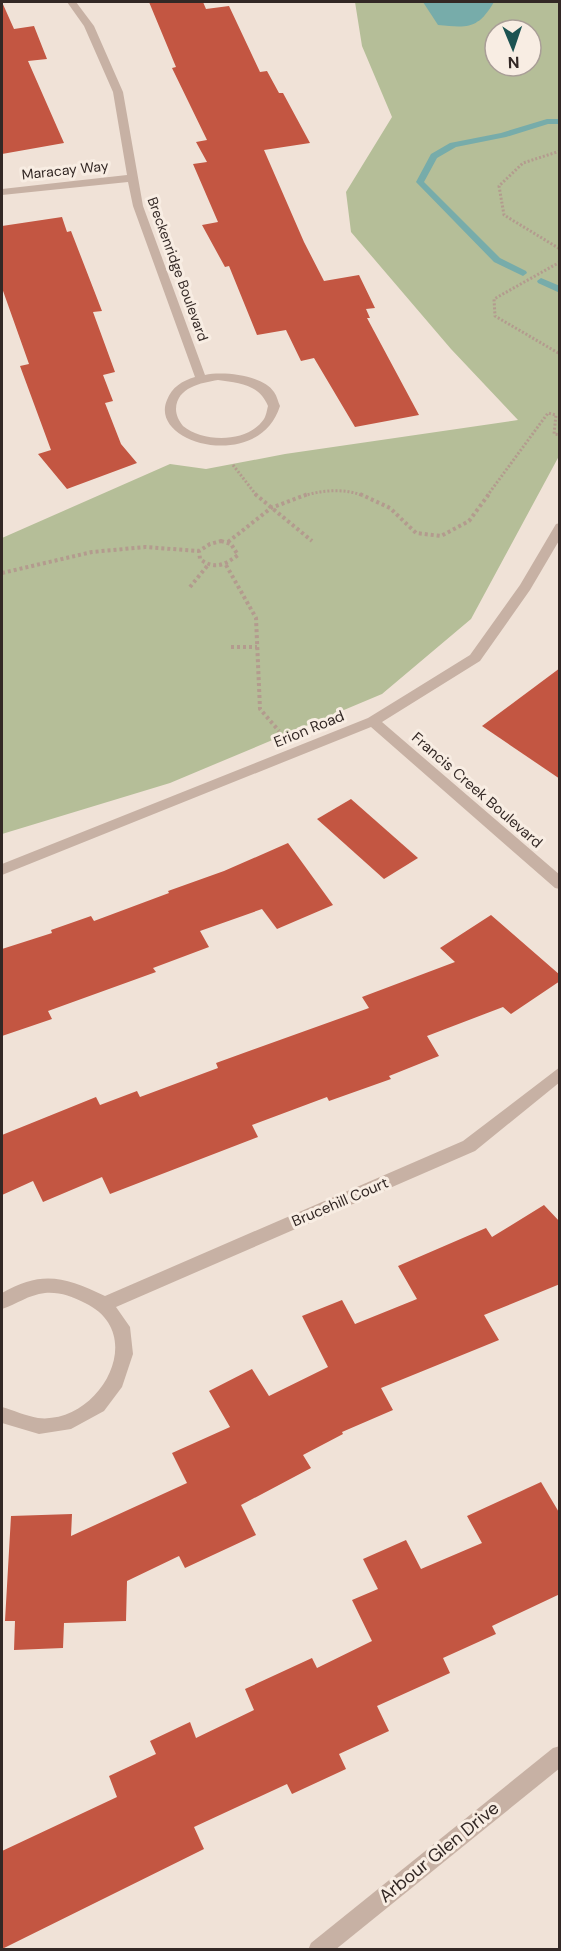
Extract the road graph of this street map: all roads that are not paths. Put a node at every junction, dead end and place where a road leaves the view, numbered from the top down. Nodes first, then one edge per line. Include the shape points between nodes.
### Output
1 (72, 2) edge
2 (132, 178) junction
3 (2, 192) edge
4 (201, 379) junction
5 (560, 527) edge
6 (373, 721) junction
7 (2, 870) edge
8 (560, 884) edge
9 (560, 1073) edge
10 (2, 1302) edge
11 (105, 1304) junction
12 (2, 1415) edge
13 (560, 1755) edge
14 (318, 1950) edge

1 - 2 street, Breckenridge Boulevard via 89,26 118,92
2 - 3 street, Maracay Way
2 - 4 street, Breckenridge Boulevard via 138,206
4 - 4 street via 218,376 252,381 273,398 273,419 264,429 234,441 216,442 185,433 174,424 169,414 170,403 187,384
5 - 6 street, Erion Road via 525,587 475,657
6 - 7 street, Erion Road
6 - 8 street, Francis Creek Boulevard
9 - 11 street, Brucehill Court via 470,1146
10 - 11 street via 37,1286 62,1286 85,1292
11 - 12 street via 119,1323 126,1346 123,1370 112,1392 92,1411 67,1423 40,1426
13 - 14 street, Arbour Glen Drive

